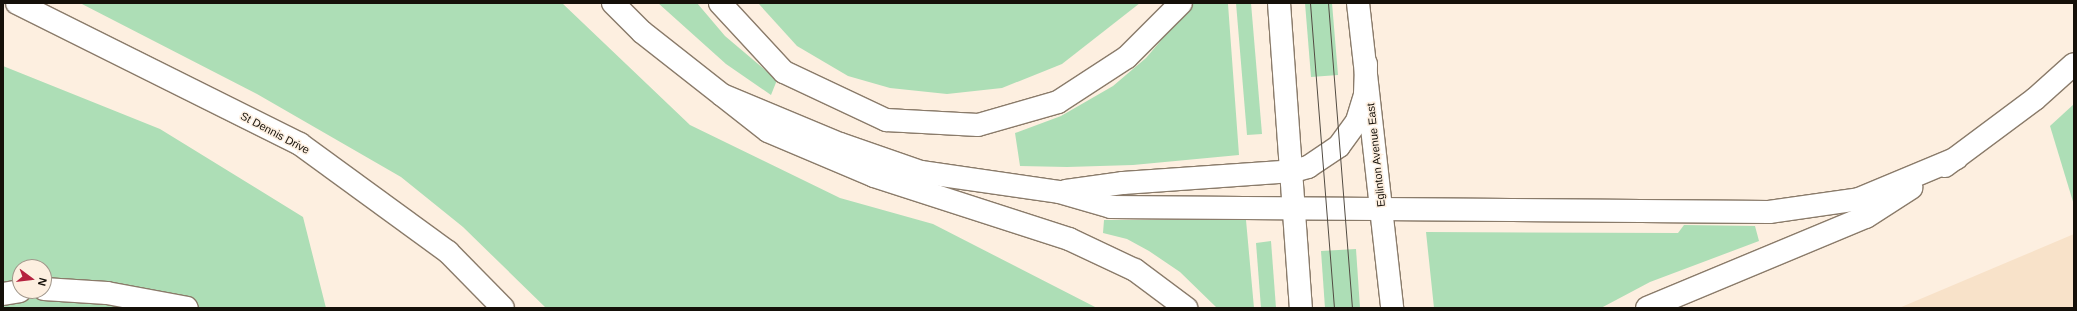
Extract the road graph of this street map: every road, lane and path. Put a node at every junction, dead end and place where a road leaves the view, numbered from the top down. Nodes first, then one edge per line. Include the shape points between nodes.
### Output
1 (17, 3) edge
2 (613, 3) edge
3 (720, 3) edge
4 (1181, 3) edge
5 (1280, 3) edge
6 (1358, 3) edge
7 (1366, 64) junction
8 (2074, 64) edge
9 (722, 95) junction
10 (1957, 158) junction
11 (1293, 171) junction
12 (1059, 192) junction
13 (1294, 208) junction
14 (1382, 208) junction
15 (52, 290) edge
16 (187, 308) edge
17 (503, 308) edge
18 (1186, 308) edge
19 (1301, 308) edge
20 (1392, 308) edge
21 (1647, 308) edge

1 - 17 main road, St Dennis Drive via 300,144 448,252
2 - 9 main road via 642,32
3 - 4 main road via 784,72 805,82 886,120 978,125 1058,102 1127,56
5 - 11 main road
6 - 7 main road, Eglinton Avenue East
7 - 11 main road via 1365,94 1357,121 1339,146 1322,159
7 - 14 main road, Eglinton Avenue East
8 - 10 main road via 2035,99
9 - 12 main road via 840,144 921,172
9 - 18 main road via 768,131 874,176 1069,239 1135,270
10 - 14 main road via 1860,199 1769,212
10 - 21 main road via 1866,218
11 - 12 main road via 1123,184
11 - 13 main road
12 - 13 main road via 1111,207
13 - 14 main road
13 - 19 main road
14 - 20 main road, Eglinton Avenue East
15 - 16 main road via 107,293

